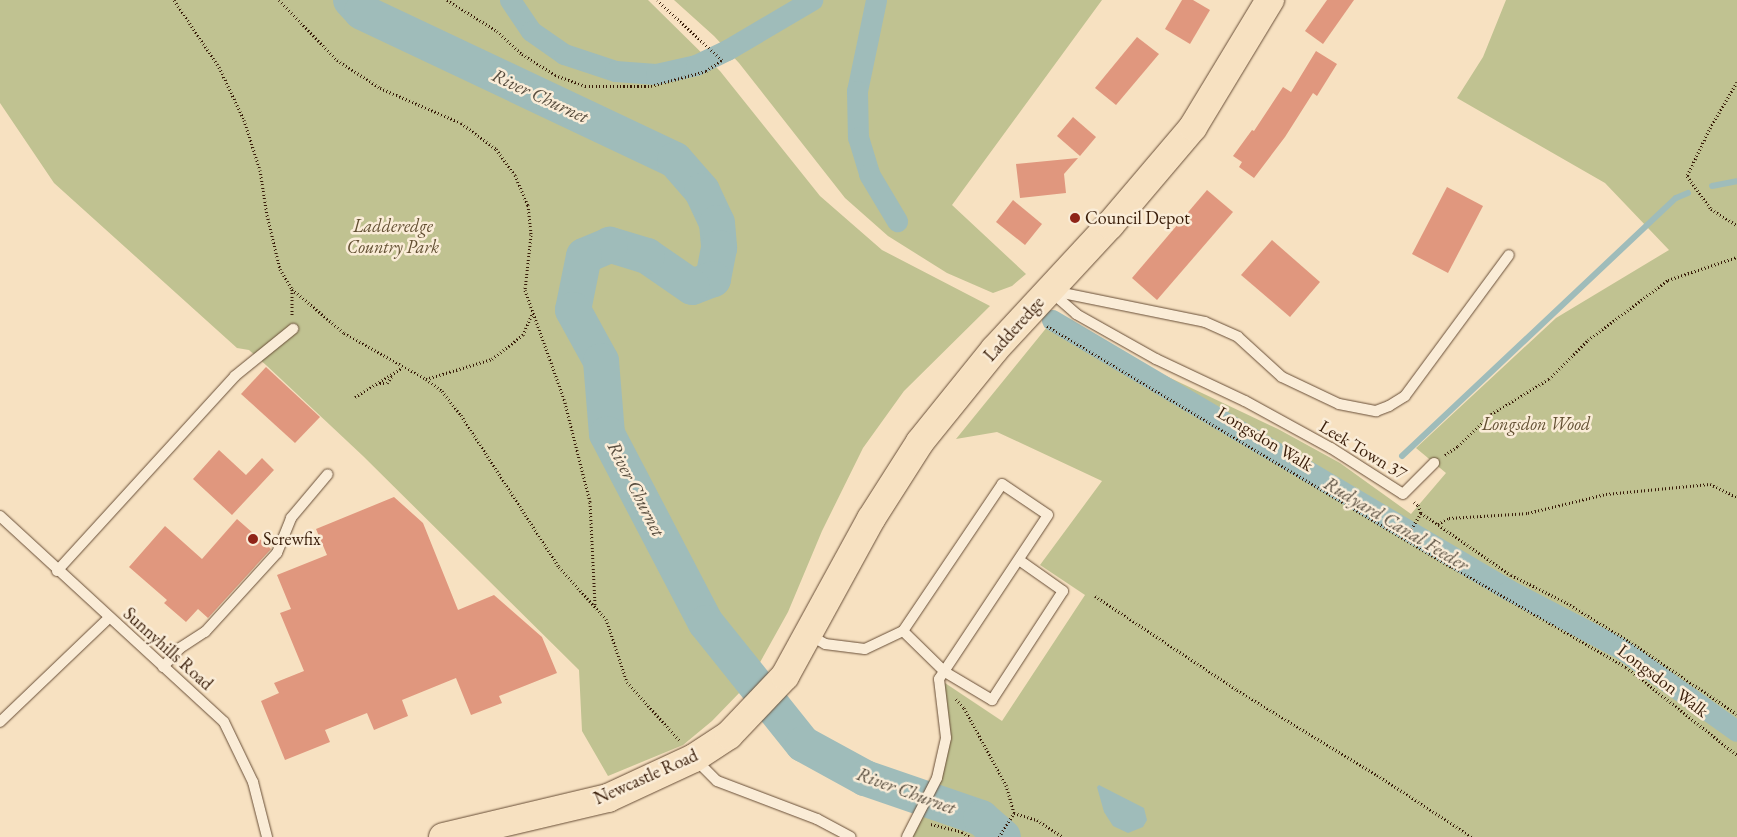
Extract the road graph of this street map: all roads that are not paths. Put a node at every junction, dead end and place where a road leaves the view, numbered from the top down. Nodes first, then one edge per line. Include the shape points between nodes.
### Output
1 (1270, 0) edge
2 (1509, 255) dead end
3 (1049, 290) junction
4 (292, 330) road end
5 (1434, 462) road end
6 (328, 474) dead end
7 (0, 516) edge
8 (1018, 560) junction
9 (57, 571) junction
10 (109, 618) junction
11 (903, 632) junction
12 (808, 634) junction
13 (163, 667) junction
14 (942, 675) junction
15 (785, 676) joint
16 (0, 722) edge
17 (694, 758) junction
18 (267, 837) edge
19 (443, 837) edge
20 (851, 837) edge
21 (907, 837) edge

1 - 3 highway, Ladderedge via 1193,127 1110,225
2 - 3 lane via 1405,396 1376,410 1339,404 1297,385 1282,377 1238,337 1205,322
3 - 5 lane, Leek Town 37 via 1076,314 1156,359 1331,448 1403,494
3 - 12 highway, Ladderedge via 995,348 920,442 871,519
4 - 9 lane via 235,376
6 - 13 lane via 291,518 277,553 205,632 180,648
7 - 9 lane, Sunnyhills Road
8 - 11 lane via 1048,515 1002,484
8 - 14 lane
8 - 14 lane via 1063,591 992,700
9 - 10 lane, Sunnyhills Road
10 - 13 lane, Sunnyhills Road
10 - 16 lane
11 - 12 lane via 865,649 826,644
11 - 14 lane
12 - 15 highway, Ladderedge
13 - 18 lane, Sunnyhills Road via 224,722 253,782
14 - 21 lane via 946,738 937,778
15 - 17 highway, Newcastle Road via 729,735
17 - 19 highway, Newcastle Road via 608,798
17 - 20 lane via 717,781 817,819

